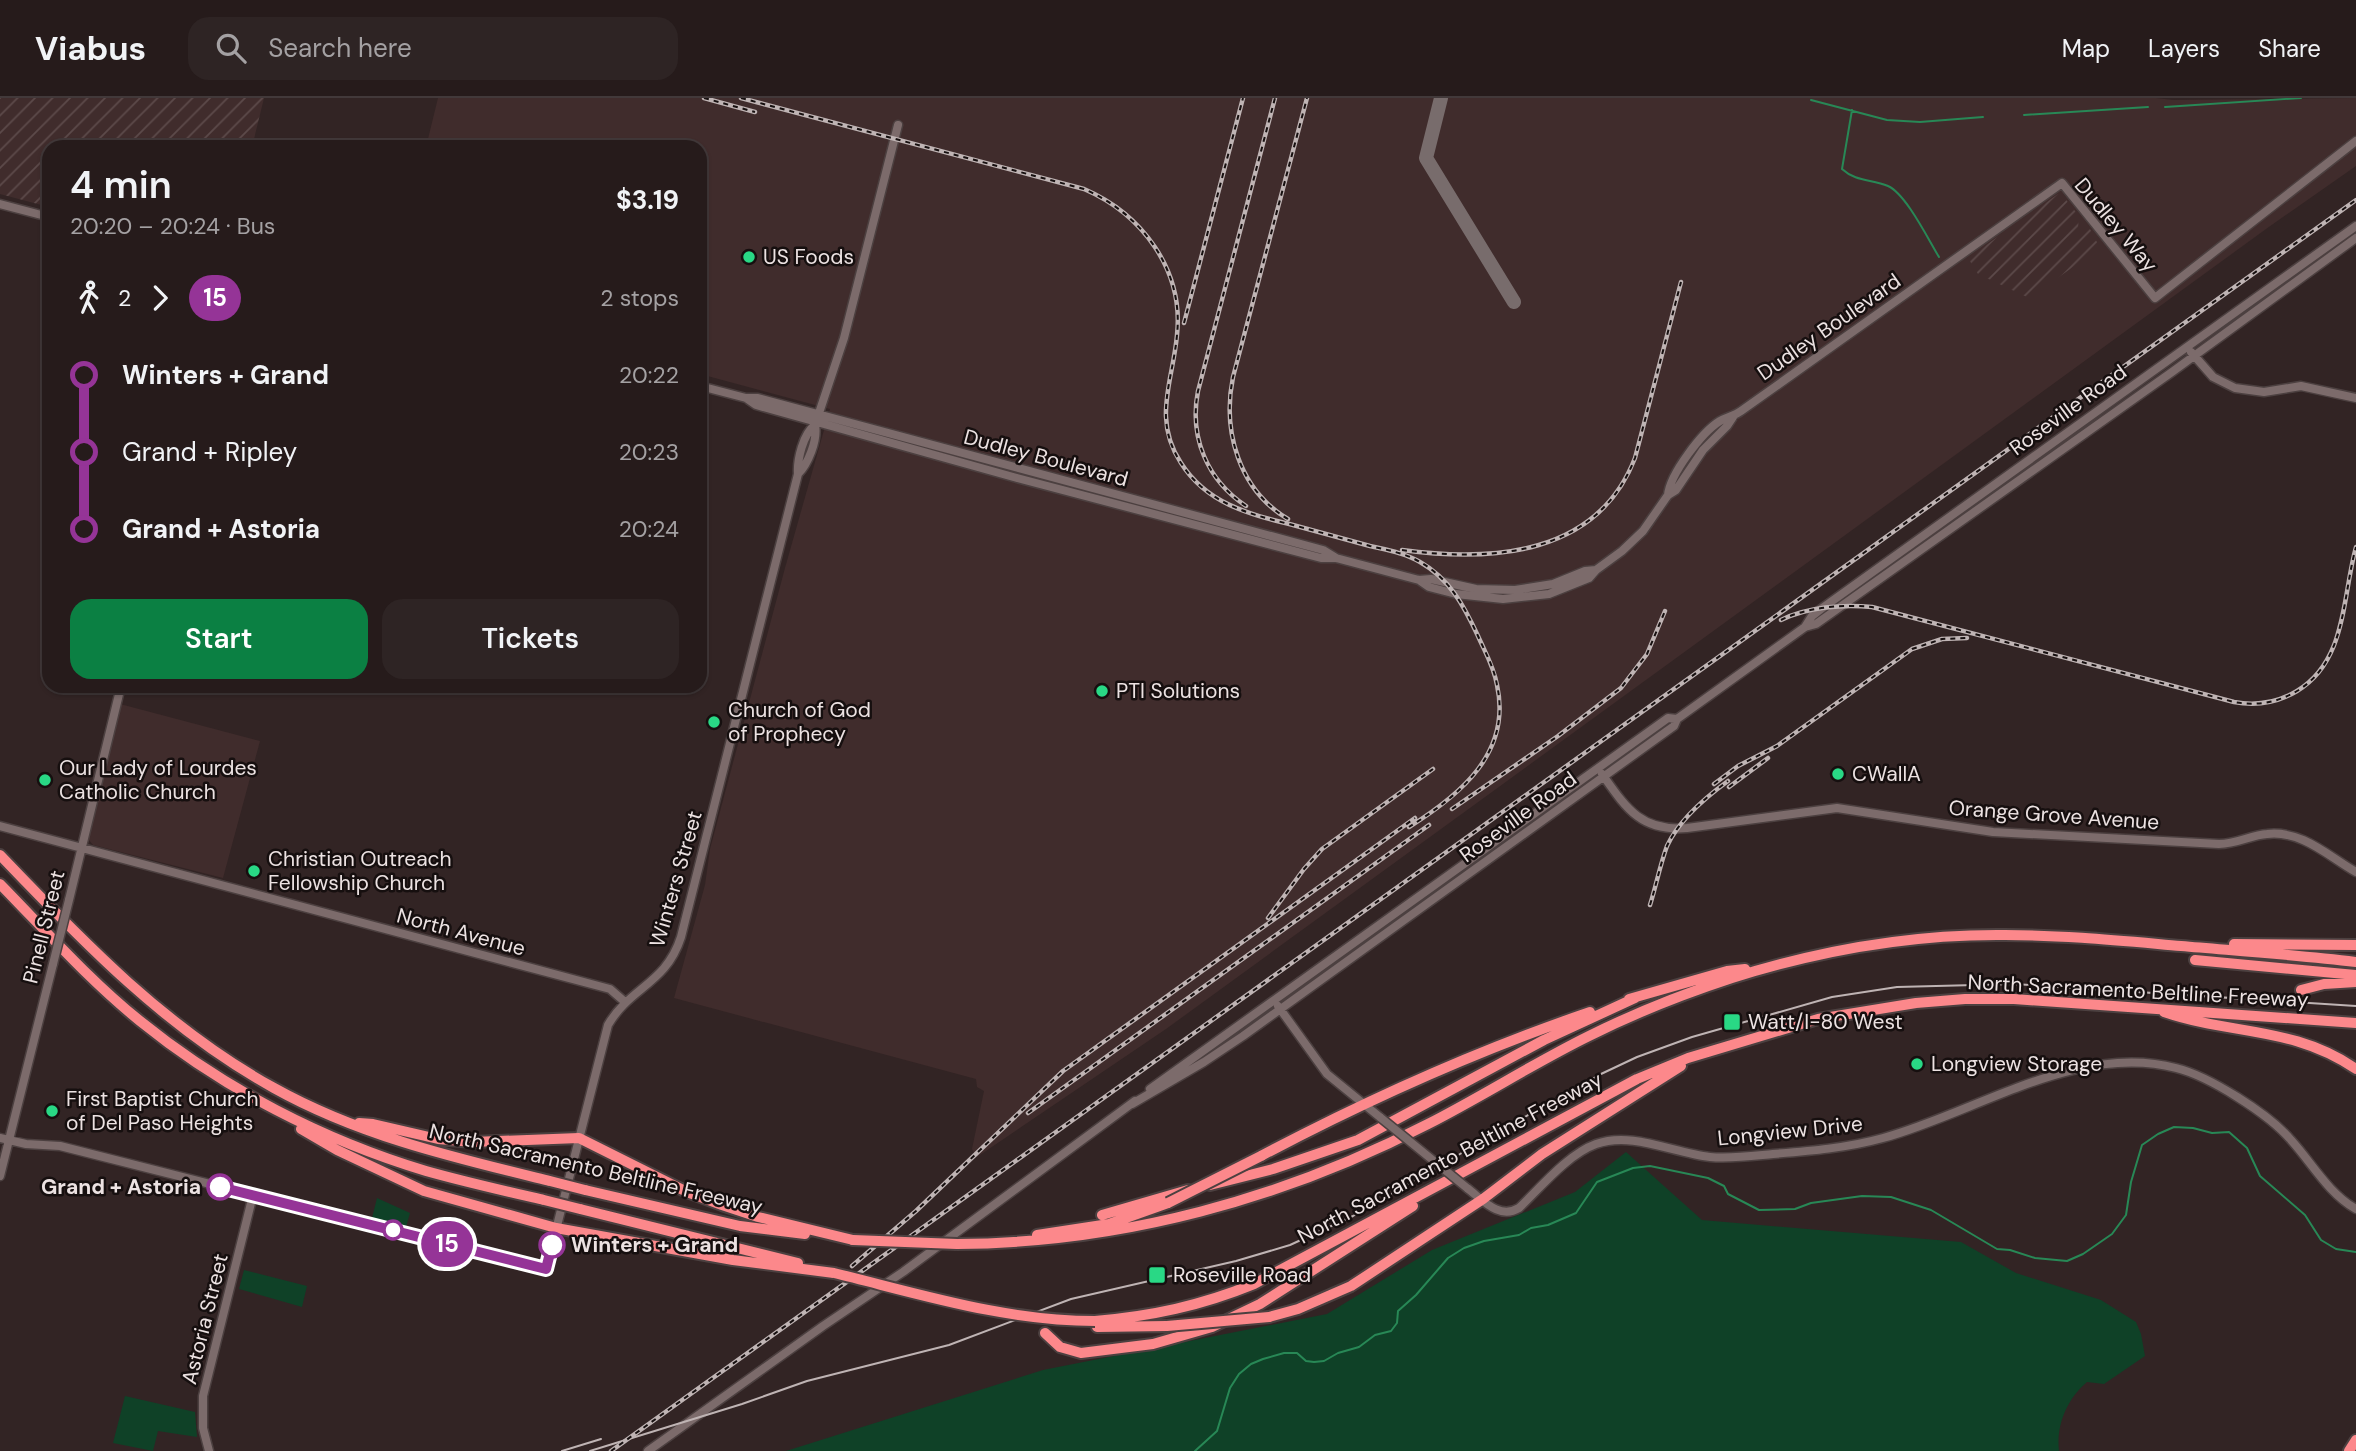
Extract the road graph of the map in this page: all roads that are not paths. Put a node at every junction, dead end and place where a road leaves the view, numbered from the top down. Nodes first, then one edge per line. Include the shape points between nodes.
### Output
1 (898, 125) dead end
2 (2356, 141) edge
3 (0, 204) edge
4 (42, 215) edge
5 (2356, 226) edge
6 (2356, 238) edge
7 (2339, 239) junction
8 (1946, 266) joint
9 (2300, 279) junction
10 (2187, 347) junction
11 (2194, 356) junction
12 (707, 388) edge
13 (2356, 398) edge
14 (817, 420) junction
15 (1805, 627) junction
16 (119, 693) edge
17 (1676, 719) junction
18 (1598, 769) junction
19 (1604, 777) junction
20 (0, 826) edge
21 (82, 848) junction
22 (0, 855) edge
23 (2356, 872) edge
24 (0, 884) edge
25 (2133, 942) junction
26 (2356, 947) edge
27 (2195, 960) dead end
28 (2356, 961) edge
29 (1772, 966) junction
30 (2356, 975) edge
31 (2356, 982) edge
32 (2301, 990) dead end
33 (1635, 998) junction
34 (1274, 1001) junction
35 (625, 1002) junction
36 (2152, 1008) junction
37 (1280, 1009) junction
38 (2356, 1023) edge
39 (1702, 1054) junction
40 (2356, 1069) edge
41 (240, 1090) junction
42 (1132, 1104) junction
43 (1362, 1104) junction
44 (349, 1123) junction
45 (579, 1138) junction
46 (4, 1140) edge
47 (0, 1176) edge
48 (1427, 1191) junction
49 (253, 1195) junction
50 (1483, 1199) junction
51 (2356, 1209) edge
52 (1102, 1215) dead end
53 (556, 1228) junction
54 (790, 1228) junction
55 (957, 1244) junction
56 (777, 1262) junction
57 (1096, 1324) junction
58 (1045, 1333) dead end
59 (2356, 1440) edge
60 (209, 1451) edge
61 (648, 1451) edge
62 (2349, 1451) edge

1 - 14 main road, Winters Street via 845,335
2 - 8 main road, Dudley Way via 2154,298 2062,183
3 - 4 main road
5 - 7 main road, Roseville Road
6 - 9 main road, Roseville Road
7 - 9 main road via 2302,270
7 - 10 main road, Roseville Road
8 - 14 main road, Dudley Boulevard via 1733,417 1656,516 1589,578 1535,596 1503,599 1456,594 1336,558 1323,550
9 - 11 main road, Roseville Road
10 - 11 main road
10 - 15 main road, Roseville Road via 1821,609
11 - 13 main road via 2213,377 2235,388 2264,392 2301,386
11 - 15 main road, Roseville Road via 1816,624
12 - 14 main road, Dudley Boulevard via 758,398
14 - 35 main road, Winters Street via 805,467 798,474 678,946 658,977
15 - 17 main road, Roseville Road
16 - 21 main road, Pinell Street
17 - 18 main road, Roseville Road via 1668,718
17 - 19 main road, Roseville Road via 1674,726
18 - 19 main road, Orange Grove Avenue
18 - 34 main road, Roseville Road
19 - 23 main road, Orange Grove Avenue via 1639,818 1671,829 1832,808 2013,833 2219,844 2285,834 2306,841
19 - 37 main road, Roseville Road
20 - 21 main road, North Avenue
21 - 35 main road, North Avenue via 610,989
21 - 46 main road, Pinell Street, bridge
22 - 44 highway, North Sacramento Beltline Freeway via 84,943 162,1013 264,1083
24 - 41 highway, North Sacramento Beltline Freeway via 132,1014
25 - 26 highway
25 - 28 highway, North Sacramento Beltline Freeway
25 - 29 highway, North Sacramento Beltline Freeway via 2007,934 1952,936 1843,949
27 - 30 highway
29 - 33 highway via 1727,971
29 - 55 highway, North Sacramento Beltline Freeway via 1602,1029 1427,1125 1279,1188 1147,1225 1053,1240
31 - 32 highway
33 - 43 highway via 1501,1044
33 - 52 highway via 1544,1040 1359,1140 1273,1169
34 - 37 main road, Longview Drive
34 - 42 main road, Roseville Road
35 - 45 main road, Winters Street via 604,1035
36 - 38 highway, North Sacramento Beltline Freeway
36 - 39 highway, North Sacramento Beltline Freeway via 2014,999 1916,1003 1818,1019
36 - 40 highway via 2183,1019 2283,1036 2329,1052
37 - 42 main road, Roseville Road via 1206,1061
37 - 43 main road, Longview Drive via 1327,1074
39 - 48 highway, North Sacramento Beltline Freeway via 1637,1079
39 - 50 highway via 1581,1128
41 - 53 highway via 337,1150 413,1186
41 - 56 highway, North Sacramento Beltline Freeway, bridge via 323,1133 426,1171
42 - 61 main road, Roseville Road
43 - 50 main road, Longview Drive, bridge
43 - 55 highway, bridge via 1173,1201 1109,1224
44 - 45 highway via 473,1142
44 - 54 highway, North Sacramento Beltline Freeway, bridge via 435,1153 550,1181 740,1226
45 - 53 main road, Winters Street
45 - 54 highway via 687,1192
46 - 47 main road, Pinell Street
46 - 49 main road via 60,1146
48 - 57 highway, North Sacramento Beltline Freeway via 1277,1274 1224,1296 1173,1311
48 - 58 highway via 1417,1204 1296,1282 1212,1327 1153,1344 1081,1353 1060,1348
49 - 53 main road, Winters Street via 546,1269
49 - 60 main road, Astoria Street via 203,1396
50 - 51 main road, Longview Drive via 1500,1212 1515,1211 1574,1156 1603,1142 1631,1141 1722,1157 1844,1147 1902,1132 2065,1071 2107,1062 2169,1066 2214,1085 2276,1125 2329,1188
50 - 57 highway, bridge via 1352,1286 1307,1306 1269,1317 1167,1326
53 - 56 highway
54 - 55 highway, North Sacramento Beltline Freeway, bridge via 853,1240
56 - 57 highway, bridge via 1062,1326
59 - 62 highway

